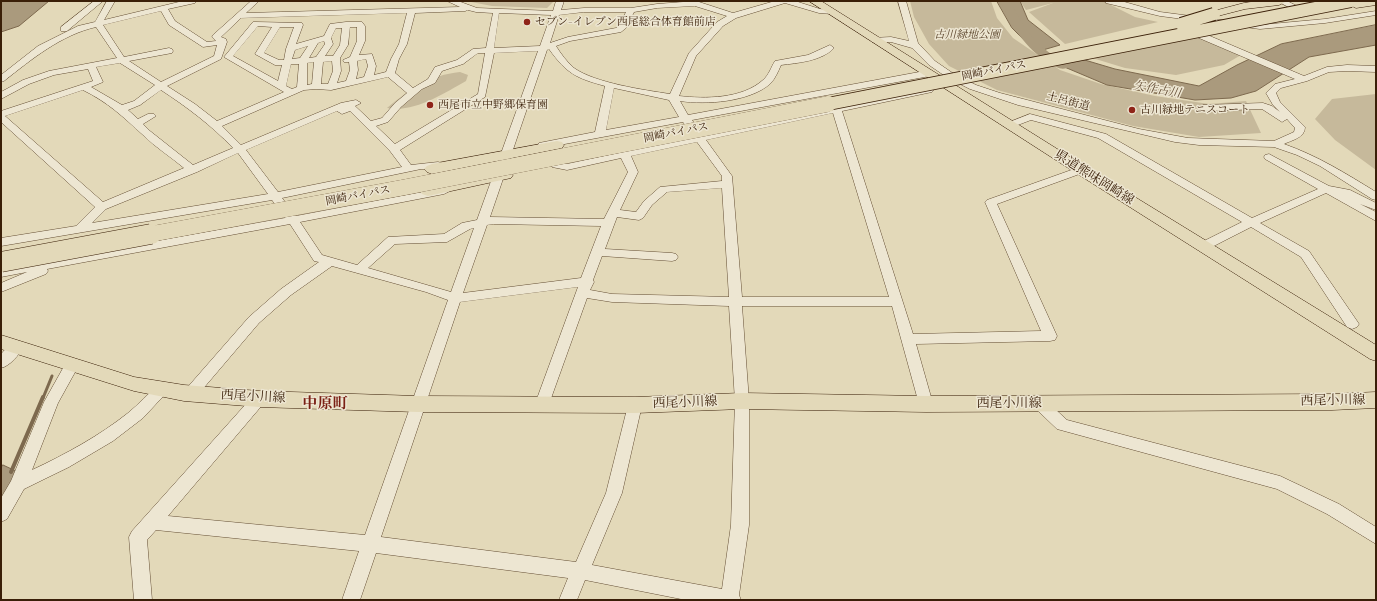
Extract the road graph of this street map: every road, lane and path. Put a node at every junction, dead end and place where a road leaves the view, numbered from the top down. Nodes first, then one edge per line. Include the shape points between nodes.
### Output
1 (99, 1) edge
2 (111, 1) edge
3 (192, 1) edge
4 (255, 1) edge
5 (451, 1) edge
6 (783, 1) edge
7 (787, 1) edge
8 (814, 1) edge
9 (902, 1) edge
10 (1110, 1) edge
11 (1327, 1) edge
12 (691, 2) edge
13 (1376, 2) edge
14 (1353, 3) edge
15 (1286, 4) edge
16 (558, 7) edge
17 (163, 8) junction
18 (469, 8) junction
19 (412, 10) junction
20 (631, 10) junction
21 (830, 12) junction
22 (1376, 13) edge
23 (496, 14) dead end
24 (239, 16) junction
25 (733, 16) junction
26 (1326, 21) junction
27 (98, 24) junction
28 (346, 24) junction
29 (277, 25) junction
30 (243, 40) junction
31 (875, 40) junction
32 (223, 41) junction
33 (315, 41) junction
34 (327, 42) junction
35 (360, 44) junction
36 (344, 45) junction
37 (915, 46) junction
38 (548, 47) junction
39 (1090, 47) junction
40 (830, 48) dead end
41 (290, 49) junction
42 (169, 51) dead end
43 (490, 51) junction
44 (34, 53) junction
45 (319, 59) junction
46 (352, 59) junction
47 (122, 60) junction
48 (336, 60) junction
49 (303, 61) junction
50 (287, 63) junction
51 (92, 66) junction
52 (1376, 69) edge
53 (930, 73) junction
54 (390, 74) junction
55 (1, 78) edge
56 (368, 79) junction
57 (1304, 79) junction
58 (350, 83) junction
59 (161, 85) junction
60 (610, 85) junction
61 (948, 85) junction
62 (316, 86) junction
63 (84, 87) junction
64 (281, 87) junction
65 (331, 87) junction
66 (302, 88) junction
67 (292, 93) junction
68 (413, 93) junction
69 (1, 96) edge
70 (673, 98) junction
71 (852, 98) junction
72 (824, 99) junction
73 (356, 103) dead end
74 (1203, 108) dead end
75 (121, 109) junction
76 (837, 110) junction
77 (1, 116) edge
78 (151, 116) dead end
79 (685, 118) junction
80 (137, 123) junction
81 (216, 125) junction
82 (369, 125) junction
83 (1010, 125) junction
84 (1300, 131) junction
85 (600, 134) junction
86 (701, 139) junction
87 (1285, 140) junction
88 (1275, 144) junction
89 (394, 149) junction
90 (534, 149) junction
91 (243, 152) junction
92 (1301, 152) junction
93 (507, 155) junction
94 (625, 155) junction
95 (1269, 157) dead end
96 (560, 164) junction
97 (408, 168) junction
98 (439, 168) junction
99 (193, 170) junction
100 (1081, 170) junction
101 (498, 177) junction
102 (468, 183) junction
103 (727, 184) junction
104 (1326, 190) junction
105 (274, 196) junction
106 (1376, 197) edge
107 (1376, 207) edge
108 (102, 208) junction
109 (1376, 217) edge
110 (610, 218) junction
111 (293, 220) junction
112 (482, 221) junction
113 (1250, 223) junction
114 (80, 228) junction
115 (106, 235) junction
116 (1, 242) edge
117 (1204, 246) junction
118 (598, 252) junction
119 (1, 253) edge
120 (67, 256) junction
121 (672, 257) dead end
122 (330, 261) junction
123 (1, 262) edge
124 (358, 270) junction
125 (1, 273) edge
126 (1, 288) edge
127 (585, 288) junction
128 (455, 298) junction
129 (897, 300) junction
130 (736, 302) junction
131 (1352, 324) dead end
132 (908, 339) junction
133 (9, 344) edge
134 (1376, 354) edge
135 (1, 363) edge
136 (72, 365) junction
137 (163, 389) junction
138 (191, 393) junction
139 (259, 398) junction
140 (1376, 400) edge
141 (742, 401) junction
142 (418, 404) junction
143 (542, 404) junction
144 (926, 404) junction
145 (1039, 404) junction
146 (635, 405) junction
147 (18, 484) junction
148 (1, 514) edge
149 (152, 522) junction
150 (1376, 536) edge
151 (370, 544) junction
152 (581, 571) junction
153 (143, 600) edge
154 (351, 600) edge
155 (568, 600) edge
156 (729, 600) edge
157 (732, 600) edge

1 - 44 street
2 - 27 street
3 - 17 street
4 - 24 street
5 - 18 street
6 - 25 street
7 - 21 street
8 - 21 main road, 県道熊味岡崎線
9 - 37 street, 土呂街道
10 - 26 street via 1146,12 1260,27
10 - 57 street via 1133,14 1172,24
11 - 39 highway, 岡崎バイパス
12 - 20 street
12 - 25 street
13 - 14 highway, 岡崎バイパス
14 - 15 highway, 岡崎バイパス, bridge
15 - 26 street
15 - 39 highway, bridge via 1244,6
15 - 71 highway, 岡崎バイパス, bridge
16 - 18 street via 476,10
16 - 20 street
16 - 38 street
17 - 27 street
17 - 32 street via 172,23 206,45
18 - 19 street
19 - 24 street via 338,10
19 - 54 street via 403,44 394,59
20 - 38 street via 622,28 618,30 568,39
21 - 31 main road, 県道熊味岡崎線
22 - 26 street
23 - 43 street
24 - 32 street via 216,37
25 - 70 street via 720,24 692,55
27 - 44 street via 71,32
27 - 47 street
28 - 34 street via 333,26
28 - 35 street via 361,26
28 - 36 street
29 - 30 street via 256,24
29 - 41 street via 299,25
29 - 50 street via 259,54 278,64
30 - 32 street
30 - 64 street via 228,57
31 - 37 street via 887,38
31 - 53 main road, 県道熊味岡崎線
32 - 59 street via 218,57
33 - 34 street
33 - 41 street
33 - 49 street
34 - 36 street
34 - 45 street
35 - 36 street
35 - 46 street
36 - 48 street
37 - 88 street, 土呂街道 via 927,58 956,78 1010,100 1158,136 1221,143
38 - 43 street
38 - 60 street via 573,71
38 - 93 street
39 - 72 highway, 岡崎バイパス
40 - 70 street via 814,57 778,63 765,83 741,95 697,101
41 - 50 street
42 - 47 street
43 - 68 street via 476,51 460,62 443,66 435,73 432,81
43 - 89 street via 482,95
44 - 55 street
45 - 48 street
45 - 49 street
45 - 62 street
46 - 48 street
46 - 56 street via 369,56 372,66
46 - 58 street via 354,70
47 - 51 street
47 - 59 street
48 - 65 street via 338,70
49 - 50 street
49 - 66 street
50 - 64 street
51 - 63 street via 98,82
51 - 69 street via 52,73 26,82
52 - 57 street via 1327,70
53 - 61 main road, 県道熊味岡崎線
53 - 79 street
54 - 56 street
54 - 68 street
56 - 58 street
57 - 84 street via 1278,86 1271,93 1276,103 1300,126
58 - 65 street
59 - 75 street via 137,102
59 - 81 street
60 - 70 street
60 - 85 street
61 - 76 street
61 - 83 main road, 県道熊味岡崎線
62 - 65 street
62 - 66 street
63 - 75 street
63 - 77 street
64 - 67 street
66 - 67 street
67 - 81 street
68 - 82 street via 385,120
70 - 79 street
71 - 96 highway, bridge via 833,106
71 - 120 highway, 岡崎バイパス, bridge
72 - 90 highway via 702,118
72 - 115 highway, 岡崎バイパス via 406,181
73 - 91 street via 344,105
74 - 84 street via 1263,106
75 - 80 street
76 - 86 street
76 - 129 street
77 - 108 street
78 - 80 street
79 - 85 street
79 - 86 street
80 - 99 street
81 - 91 street
82 - 89 street
82 - 91 street via 351,107
83 - 100 main road, 県道熊味岡崎線
83 - 113 street via 1030,117 1102,136
84 - 87 street
85 - 90 street
86 - 94 street
86 - 103 street via 727,176
87 - 88 street
87 - 92 street via 1290,147
88 - 92 street, 土呂街道
89 - 97 street
90 - 93 highway
91 - 99 street
91 - 105 street
92 - 106 street
93 - 98 highway
93 - 101 street
94 - 96 street via 567,167
94 - 110 street via 633,172
95 - 104 street
96 - 101 highway
97 - 98 street via 438,164
97 - 105 street
98 - 115 highway via 119,230
99 - 108 street
100 - 117 main road, 県道熊味岡崎線
100 - 132 street via 991,202 1050,336
101 - 102 highway
101 - 112 street
102 - 111 street via 431,194
102 - 120 highway via 207,231 74,252
103 - 110 street via 664,189 648,203 639,216
103 - 130 street
104 - 107 street via 1346,192
104 - 109 street
104 - 113 street
105 - 111 street
105 - 114 street
108 - 114 street
110 - 112 street
110 - 118 street
111 - 120 street
111 - 122 street via 318,258
112 - 124 street via 466,226 447,238 392,240
112 - 128 street
113 - 117 street
113 - 131 street via 1305,254
114 - 116 street
115 - 119 highway, 岡崎バイパス
117 - 134 main road, 県道熊味岡崎線
118 - 121 street
118 - 127 street
120 - 123 highway, 岡崎バイパス, bridge
120 - 125 street
120 - 126 street
122 - 124 street
122 - 138 street via 286,292 254,320
124 - 128 street
127 - 128 street
127 - 130 street via 612,298
127 - 143 street
128 - 142 street
129 - 130 street
129 - 132 street
130 - 141 street
132 - 144 street
133 - 135 street
133 - 136 main road, 西尾小川線
136 - 137 main road, 西尾小川線 via 134,384
136 - 147 street via 51,402
137 - 138 main road, 西尾小川線
137 - 147 street via 134,417 110,433 62,463
138 - 139 main road, 西尾小川線
139 - 142 main road, 西尾小川線
139 - 149 street
140 - 145 main road, 西尾小川線
141 - 144 main road, 西尾小川線
141 - 146 main road, 西尾小川線
141 - 156 street via 740,525
142 - 143 main road, 西尾小川線
142 - 151 street
143 - 146 main road, 西尾小川線
144 - 145 main road, 西尾小川線
145 - 150 street via 1062,425 1280,483 1333,508
146 - 152 street via 614,493
147 - 148 street
149 - 151 street
149 - 153 street via 138,537
151 - 152 street
151 - 154 street
152 - 155 street
152 - 156 street
156 - 157 street

